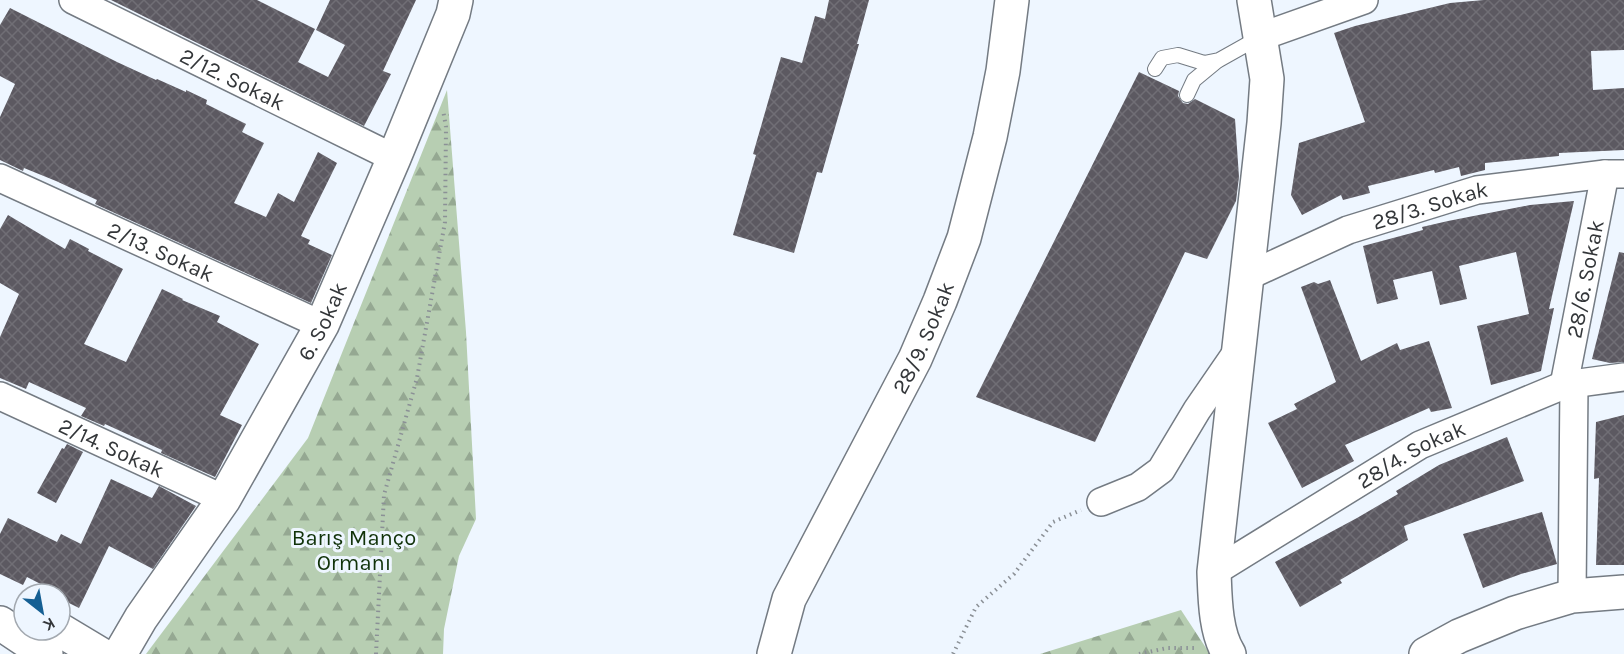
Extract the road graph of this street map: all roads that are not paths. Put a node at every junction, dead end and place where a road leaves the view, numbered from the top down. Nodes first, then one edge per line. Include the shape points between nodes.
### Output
1 (73, 0) edge
2 (456, 0) edge
3 (1012, 0) edge
4 (1254, 0) edge
5 (1364, 0) edge
6 (1260, 37) junction
7 (1219, 60) junction
8 (1155, 69) dead end
9 (1187, 95) dead end
10 (394, 158) junction
11 (1615, 174) edge
12 (0, 178) edge
13 (1248, 276) junction
14 (322, 325) junction
15 (1240, 348) junction
16 (1624, 377) edge
17 (1569, 385) junction
18 (0, 396) edge
19 (224, 499) junction
20 (1101, 502) road end
21 (1214, 572) junction
22 (1624, 592) edge
23 (1572, 596) junction
24 (141, 618) junction
25 (0, 623) edge
26 (72, 637) edge
27 (1227, 651) edge
28 (46, 654) edge
29 (101, 654) edge
30 (120, 654) edge
31 (774, 654) edge
32 (1426, 654) edge

1 - 10 street, 2/12. Sokak
2 - 10 street, 6. Sokak
3 - 31 street, 28/9. Sokak via 990,137 964,238 915,359 789,599
4 - 6 street
5 - 6 street
6 - 7 lane
6 - 13 street via 1267,79
7 - 8 lane via 1204,63 1178,55 1162,58
7 - 9 lane via 1194,80
10 - 14 street, 6. Sokak
11 - 13 street, 28/3. Sokak via 1477,190 1348,230
11 - 17 street, 28/6. Sokak
12 - 14 street, 2/13. Sokak
13 - 15 street
14 - 19 street, 6. Sokak
15 - 20 street via 1161,470 1138,487
15 - 21 street
16 - 17 street, 28/4. Sokak
17 - 21 street, 28/4. Sokak via 1420,445
17 - 23 street, 28/6. Sokak
18 - 19 street, 2/14. Sokak
19 - 24 street, 6. Sokak
21 - 27 street via 1216,608
22 - 23 street
23 - 32 street via 1459,636
24 - 29 street, 6. Sokak
24 - 30 street, 6. Sokak
25 - 28 street
26 - 29 street

